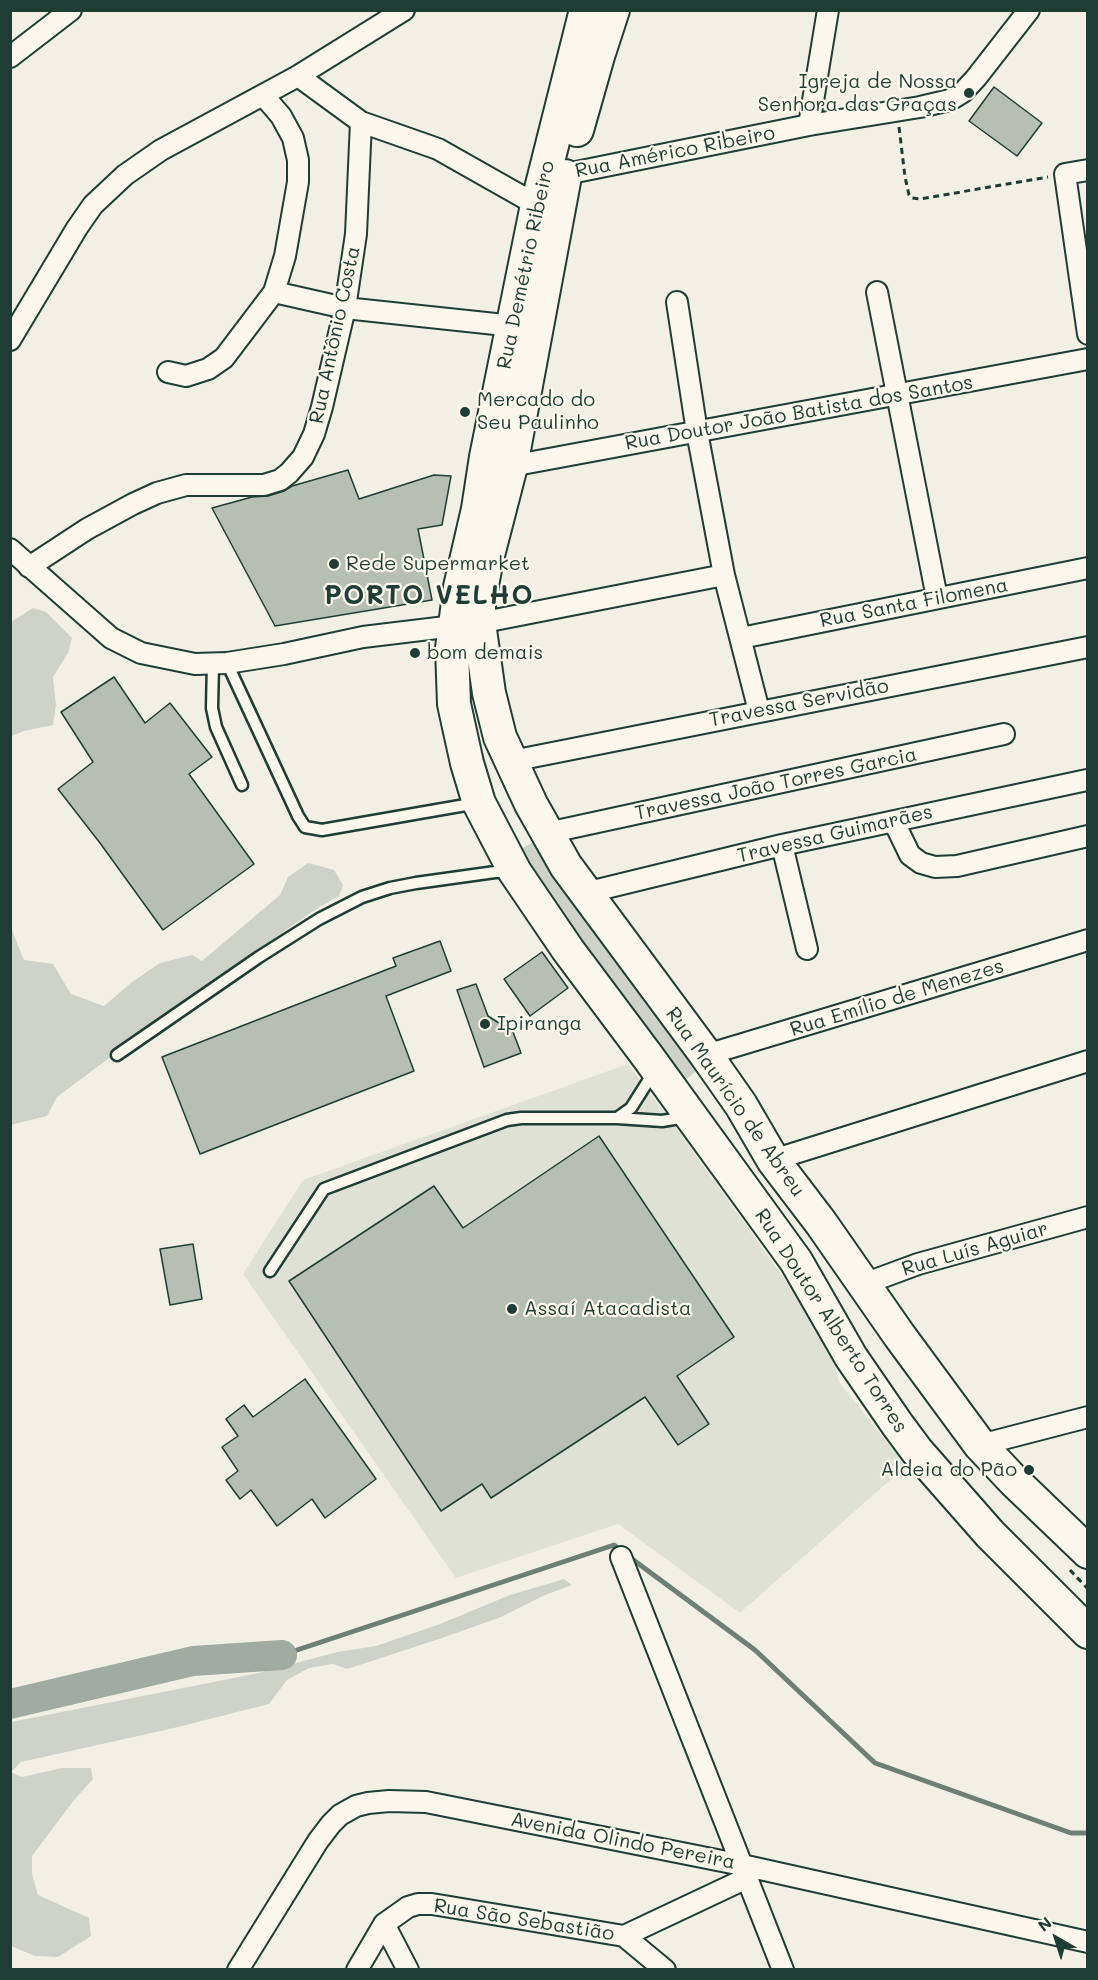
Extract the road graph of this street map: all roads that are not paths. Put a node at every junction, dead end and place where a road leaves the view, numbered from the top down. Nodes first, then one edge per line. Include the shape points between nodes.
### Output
1 (71, 10) edge
2 (404, 10) edge
3 (586, 10) edge
4 (613, 10) edge
5 (828, 10) edge
6 (1029, 10) edge
7 (10, 57) edge
8 (298, 76) junction
9 (263, 95) junction
10 (361, 122) junction
11 (809, 125) junction
12 (1088, 170) edge
13 (566, 174) junction
14 (537, 205) junction
15 (274, 292) junction
16 (877, 292) dead end
17 (677, 302) dead end
18 (345, 308) junction
19 (514, 326) junction
20 (1088, 334) edge
21 (10, 339) edge
22 (1088, 359) edge
23 (168, 372) dead end
24 (899, 395) junction
25 (697, 432) junction
26 (511, 466) junction
27 (10, 549) edge
28 (29, 567) junction
29 (1088, 568) edge
30 (724, 575) junction
31 (937, 598) junction
32 (471, 617) junction
33 (741, 638) junction
34 (1088, 647) edge
35 (220, 663) junction
36 (759, 711) junction
37 (1004, 734) dead end
38 (512, 761) junction
39 (1087, 780) edge
40 (242, 785) dead end
41 (479, 803) junction
42 (894, 822) junction
43 (547, 833) junction
44 (1088, 836) edge
45 (782, 845) junction
46 (515, 872) junction
47 (585, 892) junction
48 (1088, 940) edge
49 (807, 949) dead end
50 (117, 1055) dead end
51 (706, 1055) junction
52 (648, 1057) junction
53 (1088, 1061) edge
54 (691, 1117) junction
55 (617, 1118) junction
56 (773, 1160) junction
57 (1088, 1217) edge
58 (270, 1271) dead end
59 (863, 1282) junction
60 (810, 1284) junction
61 (834, 1329) junction
62 (1088, 1417) edge
63 (980, 1445) junction
64 (1088, 1552) edge
65 (621, 1557) dead end
66 (1088, 1632) edge
67 (745, 1872) junction
68 (384, 1924) junction
69 (624, 1936) junction
70 (1088, 1942) edge
71 (238, 1970) edge
72 (357, 1970) edge
73 (408, 1970) edge
74 (665, 1970) edge
75 (783, 1970) edge

1 - 7 street
2 - 8 street
3 - 14 main road, Rua Demétrio Ribeiro
4 - 13 main road
5 - 11 street
6 - 11 street, Rua Américo Ribeiro via 976,78 950,100
8 - 9 street
8 - 10 street
9 - 15 street via 293,138 298,160 298,182
9 - 21 street via 160,150 93,205
10 - 14 street via 438,149
10 - 18 street, Rua Antônio Costa via 356,234
11 - 13 street, Rua Américo Ribeiro
12 - 20 street via 1065,174
13 - 26 main road
14 - 19 main road, Rua Demétrio Ribeiro
15 - 18 street
15 - 23 street via 224,358 208,369 186,376
16 - 24 street
17 - 25 street
18 - 19 street
18 - 28 street, Rua Antônio Costa via 315,434 303,458 289,473 264,485 186,485 157,493 87,529
19 - 32 main road, Rua Demétrio Ribeiro via 460,587
22 - 24 street, Rua Doutor João Batista dos Santos
24 - 25 street, Rua Doutor João Batista dos Santos
24 - 31 street
25 - 26 street, Rua Doutor João Batista dos Santos
25 - 30 street
26 - 32 main road
27 - 28 street
28 - 35 street via 125,647 165,659
29 - 31 street, Rua Santa Filomena
30 - 32 street
30 - 33 street
31 - 33 street, Rua Santa Filomena
32 - 35 street
32 - 38 main road, Rua Maurício de Abreu via 500,737
32 - 41 main road, Rua Doutor Alberto Torres via 452,648 454,704
33 - 36 street
34 - 36 street, Travessa Servidão
35 - 40 lane via 212,708 216,727
35 - 41 lane via 305,827 322,830
36 - 38 street, Travessa Servidão
37 - 43 street, Travessa João Torres Garcia
38 - 43 main road, Rua Maurício de Abreu
39 - 42 street, Travessa Guimarães
41 - 46 main road, Rua Doutor Alberto Torres
42 - 44 street via 910,855 934,867 957,866
42 - 45 street, Travessa Guimarães
43 - 47 main road, Rua Maurício de Abreu
45 - 47 street, Travessa Guimarães
45 - 49 street
46 - 50 lane via 416,883 362,897 259,957
46 - 52 main road, Rua Doutor Alberto Torres
47 - 51 main road, Rua Maurício de Abreu
48 - 51 street, Rua Emílio de Menezes
51 - 56 main road, Rua Maurício de Abreu
52 - 54 main road, Rua Doutor Alberto Torres
52 - 55 lane via 650,1078 631,1108
53 - 56 street
54 - 55 lane via 662,1121
54 - 60 main road, Rua Doutor Alberto Torres
55 - 58 lane via 507,1120 324,1189
56 - 59 main road, Rua Maurício de Abreu
57 - 59 street, Rua Luís Aguiar
59 - 60 main road via 846,1277 838,1286 823,1288
59 - 61 main road via 835,1310
59 - 63 main road, Rua Maurício de Abreu
60 - 61 main road, Rua Doutor Alberto Torres
61 - 66 main road, Rua Doutor Alberto Torres via 917,1451 990,1534
62 - 63 street
63 - 64 main road, Rua Maurício de Abreu
65 - 67 street
67 - 69 street, Rua São Sebastião
67 - 70 street, Avenida Olindo Pereira
67 - 71 street, Avenida Olindo Pereira via 426,1802 368,1803 340,1815 331,1824
67 - 75 street
68 - 69 street, Rua São Sebastião via 408,1906 432,1904
68 - 72 street, Rua São Sebastião
68 - 73 street
69 - 74 street

